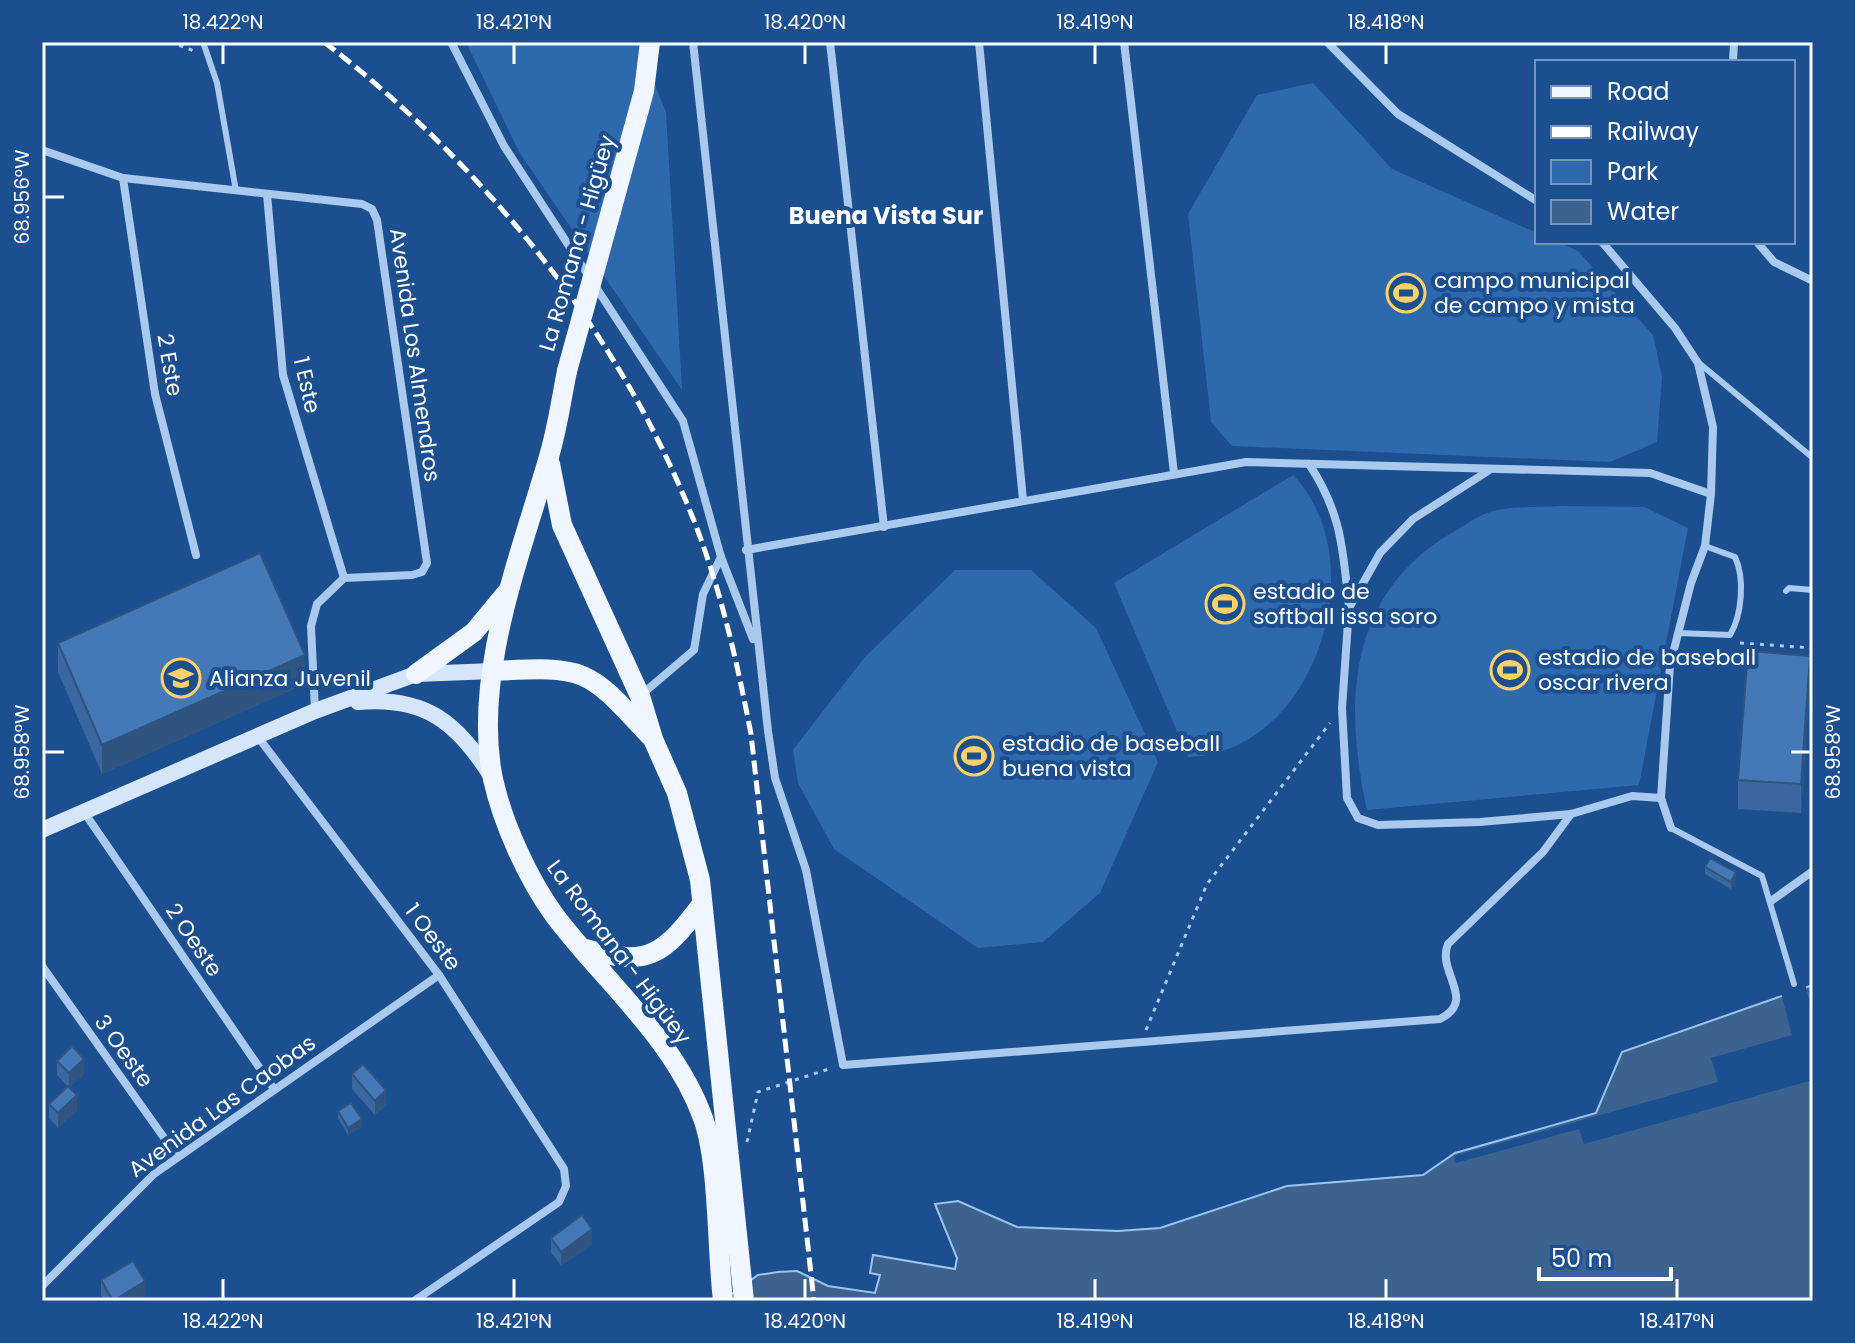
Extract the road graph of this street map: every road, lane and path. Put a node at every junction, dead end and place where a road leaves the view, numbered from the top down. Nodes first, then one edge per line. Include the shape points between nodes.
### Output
1 (203, 42) edge
2 (451, 42) edge
3 (650, 42) edge
4 (693, 42) edge
5 (830, 42) edge
6 (979, 42) edge
7 (1124, 42) edge
8 (1327, 42) edge
9 (42, 150) edge
10 (123, 178) junction
11 (236, 191) junction
12 (267, 194) junction
13 (1535, 200) edge
14 (1604, 244) edge
15 (1759, 244) edge
16 (1813, 281) edge
17 (1698, 363) junction
18 (549, 457) junction
19 (1813, 458) edge
20 (1309, 464) junction
21 (1489, 471) junction
22 (1174, 473) junction
23 (1711, 494) junction
24 (1023, 500) junction
25 (884, 527) junction
26 (1705, 546) junction
27 (746, 550) junction
28 (196, 555) dead end
29 (721, 557) junction
30 (344, 578) junction
31 (510, 589) junction
32 (1813, 590) edge
33 (1786, 591) dead end
34 (1349, 608) junction
35 (1678, 633) junction
36 (1737, 643) dead end
37 (1813, 648) edge
38 (757, 651) junction
39 (494, 671) junction
40 (416, 674) junction
41 (640, 696) junction
42 (336, 704) junction
43 (1342, 708) junction
44 (315, 711) junction
45 (258, 737) junction
46 (653, 739) junction
47 (493, 779) junction
48 (1661, 798) junction
49 (84, 811) junction
50 (1571, 814) junction
51 (1671, 828) joint
52 (42, 830) edge
53 (1813, 871) edge
54 (1771, 901) junction
55 (702, 904) junction
56 (586, 949) junction
57 (42, 966) edge
58 (439, 975) junction
59 (1794, 984) dead end
60 (1141, 1041) junction
61 (843, 1065) junction
62 (274, 1089) junction
63 (758, 1092) dead end
64 (177, 1156) junction
65 (42, 1286) edge
66 (414, 1301) edge
67 (723, 1301) edge
68 (744, 1301) edge

1 - 11 lane via 217,83
2 - 29 street via 504,146 683,421
3 - 18 main road, La Romana - Higüey, bridge via 644,91 567,371
4 - 27 street
5 - 25 street
6 - 24 street
7 - 22 street
8 - 13 street via 1398,114
9 - 10 street, Avenida Los Almendros
10 - 11 street, Avenida Los Almendros
10 - 28 street, 2 Este via 155,394
11 - 12 street, Avenida Los Almendros
12 - 30 street, 1 Este via 283,375
12 - 30 street, Avenida Los Almendros via 362,204 377,220 427,563 412,575
14 - 17 street
15 - 16 street via 1774,262
17 - 19 lane
17 - 23 street via 1713,427
18 - 31 main road, La Romana - Higüey
18 - 41 main road, La Romana - Higüey via 562,525
20 - 21 street
20 - 22 street via 1246,462
20 - 34 street via 1341,532
21 - 23 street via 1650,473
21 - 34 street via 1413,519 1380,553
22 - 24 street
23 - 26 street
24 - 25 street
25 - 27 street
26 - 35 street
26 - 35 lane via 1735,557 1741,571 1735,626 1730,635
27 - 38 street
29 - 38 street
29 - 41 street via 703,594 694,650
30 - 44 street via 317,604 311,626
31 - 39 main road, La Romana - Higüey
31 - 40 main road via 474,632
32 - 33 lane
34 - 43 street
35 - 48 street via 1670,665
36 - 37 path
38 - 61 street via 775,778 806,870
39 - 40 street
39 - 46 main road via 559,667 584,674 609,692
39 - 47 main road, La Romana - Higüey via 489,720
40 - 42 street
41 - 46 main road, La Romana - Higüey
42 - 44 street
42 - 47 street via 391,699 425,711 451,724
43 - 50 street via 1347,798 1358,818 1378,825
43 - 60 path via 1207,884
44 - 45 street
45 - 49 street
45 - 58 street, 1 Oeste
46 - 55 main road, La Romana - Higüey via 677,793
47 - 56 main road, La Romana - Higüey via 527,872 556,917
48 - 50 street via 1632,796
48 - 51 street
49 - 52 street
49 - 62 street, 2 Oeste
50 - 60 street via 1543,852 1448,944 1445,961 1457,996 1452,1013 1440,1019
51 - 54 lane via 1762,876
53 - 54 street
54 - 59 lane
55 - 56 main road via 683,930 649,956 620,960
55 - 68 main road, La Romana - Higüey
56 - 67 main road, La Romana - Higüey via 668,1053 704,1122
57 - 64 street, 3 Oeste
58 - 62 street, Avenida Las Caobas
58 - 66 street, 1 Oeste via 564,1169 566,1186 559,1202
60 - 61 street
61 - 63 path
62 - 64 street, Avenida Las Caobas
64 - 65 street, Avenida Las Caobas via 131,1193

